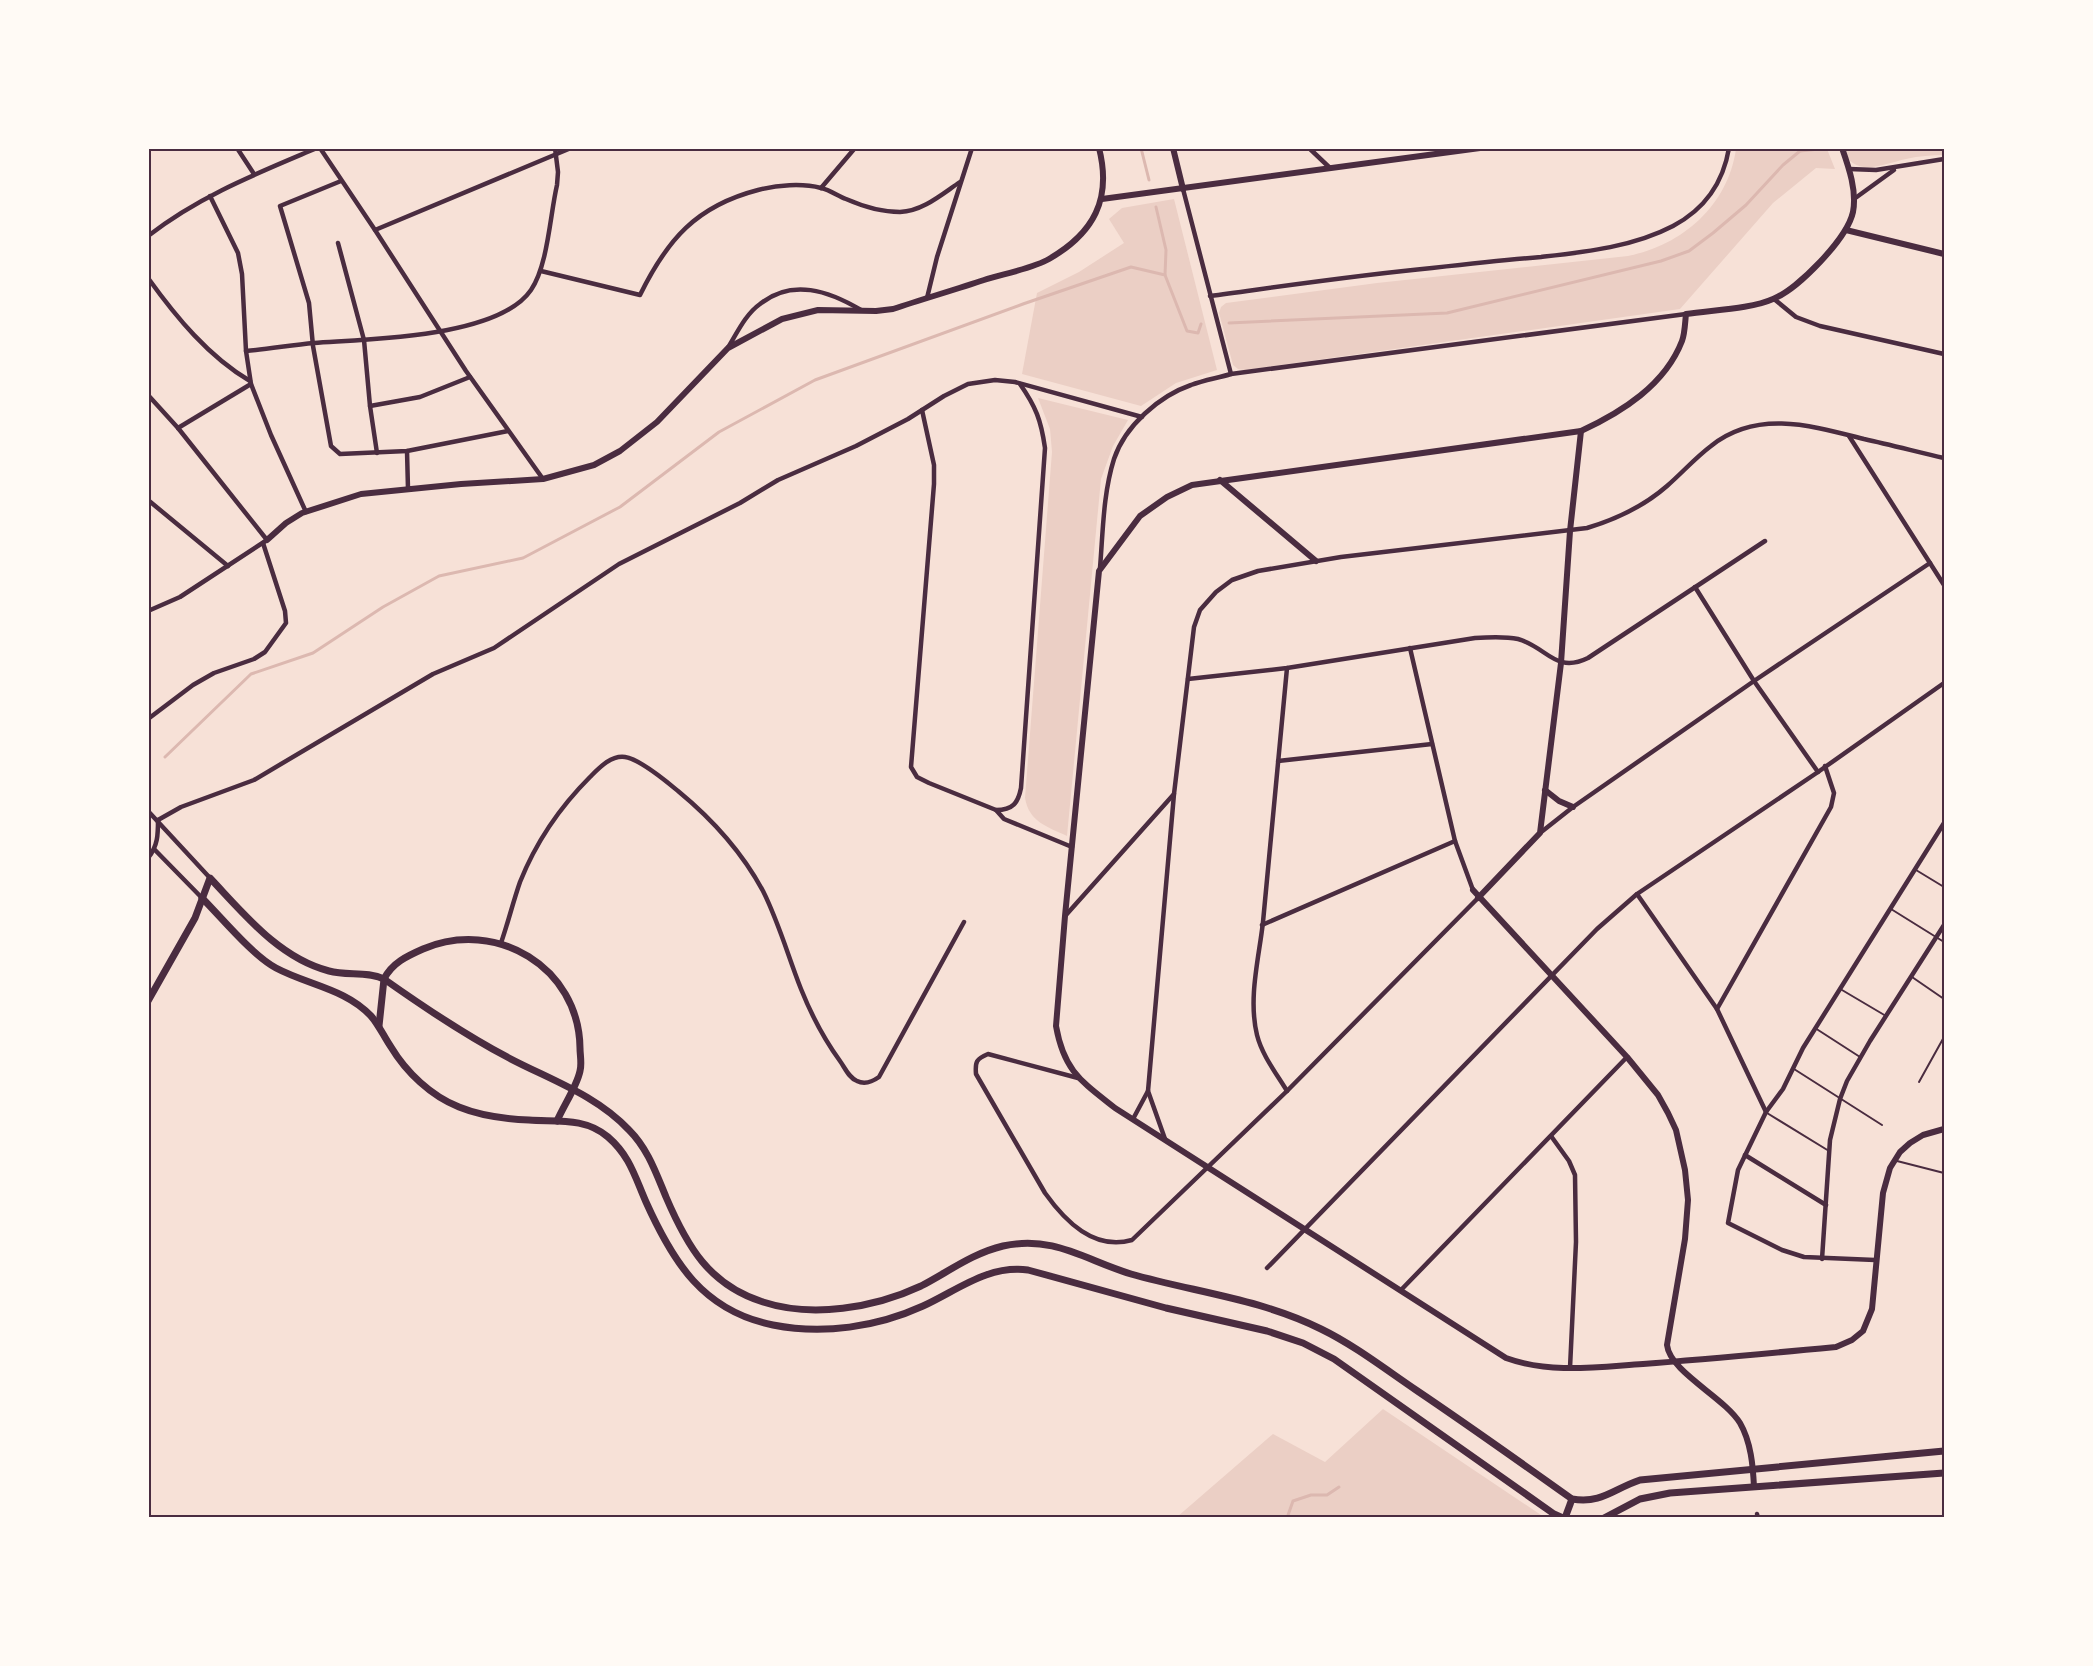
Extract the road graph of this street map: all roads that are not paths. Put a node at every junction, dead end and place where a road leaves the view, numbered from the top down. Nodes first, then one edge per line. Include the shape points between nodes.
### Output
1 (237, 148) edge
2 (318, 148) edge
3 (571, 148) edge
4 (855, 148) edge
5 (972, 148) edge
6 (1099, 148) edge
7 (1173, 148) edge
8 (1309, 148) edge
9 (1480, 148) edge
10 (1729, 148) edge
11 (1842, 148) edge
12 (556, 151) edge
13 (1944, 159) edge
14 (1330, 168) junction
15 (1896, 168) junction
16 (1849, 169) junction
17 (254, 174) junction
18 (341, 181) junction
19 (960, 182) junction
20 (821, 188) junction
21 (1182, 189) junction
22 (210, 196) junction
23 (1102, 199) junction
24 (1854, 199) junction
25 (375, 230) junction
26 (1846, 230) junction
27 (148, 236) edge
28 (338, 243) dead end
29 (1944, 254) edge
30 (541, 271) junction
31 (148, 278) edge
32 (1210, 296) junction
33 (926, 298) junction
34 (1774, 299) junction
35 (861, 310) junction
36 (1686, 314) junction
37 (441, 332) junction
38 (364, 340) junction
39 (313, 343) junction
40 (728, 348) junction
41 (246, 351) junction
42 (1944, 354) edge
43 (1231, 374) junction
44 (470, 376) junction
45 (250, 382) junction
46 (1020, 384) junction
47 (148, 395) edge
48 (370, 406) junction
49 (922, 410) junction
50 (1142, 417) junction
51 (178, 428) junction
52 (508, 431) junction
53 (1581, 431) junction
54 (1848, 435) junction
55 (407, 451) junction
56 (377, 453) junction
57 (1944, 458) edge
58 (543, 479) junction
59 (1220, 480) junction
60 (408, 489) junction
61 (148, 500) edge
62 (306, 512) junction
63 (1570, 531) junction
64 (1765, 541) dead end
65 (265, 542) junction
66 (1316, 561) junction
67 (1930, 563) junction
68 (228, 566) junction
69 (1099, 571) junction
70 (1944, 585) edge
71 (1695, 587) junction
72 (148, 611) edge
73 (1410, 648) junction
74 (1561, 663) junction
75 (1287, 668) junction
76 (1188, 679) junction
77 (1754, 681) junction
78 (1944, 683) edge
79 (148, 719) edge
80 (1432, 744) junction
81 (1278, 761) junction
82 (1825, 766) junction
83 (1818, 772) junction
84 (1545, 790) junction
85 (1174, 794) junction
86 (1573, 807) junction
87 (996, 810) junction
88 (148, 811) edge
89 (158, 820) junction
90 (1943, 827) edge
91 (1540, 833) junction
92 (1455, 842) junction
93 (1072, 846) junction
94 (155, 850) junction
95 (148, 858) edge
96 (1916, 869) junction
97 (210, 878) junction
98 (1944, 887) edge
99 (1473, 891) joint
100 (1637, 894) junction
101 (202, 898) junction
102 (1478, 898) junction
103 (1891, 909) junction
104 (1065, 916) junction
105 (964, 922) dead end
106 (1263, 925) junction
107 (1944, 925) edge
108 (1937, 937) junction
109 (1944, 942) edge
110 (501, 943) junction
111 (1551, 976) junction
112 (1911, 977) junction
113 (384, 979) junction
114 (1840, 988) junction
115 (1944, 999) edge
116 (148, 1001) edge
117 (1718, 1009) junction
118 (1886, 1016) junction
119 (379, 1026) junction
120 (1815, 1028) junction
121 (1944, 1037) edge
122 (1627, 1057) junction
123 (1860, 1057) junction
124 (1794, 1070) junction
125 (1078, 1078) junction
126 (1919, 1082) dead end
127 (572, 1089) junction
128 (1148, 1091) junction
129 (1287, 1091) junction
130 (1840, 1099) junction
131 (1766, 1112) junction
132 (1133, 1119) junction
133 (557, 1120) junction
134 (1882, 1125) dead end
135 (1944, 1129) edge
136 (1551, 1136) junction
137 (1165, 1139) junction
138 (1829, 1151) junction
139 (1745, 1155) junction
140 (1894, 1160) junction
141 (1210, 1167) junction
142 (1944, 1173) edge
143 (1826, 1205) junction
144 (1305, 1228) junction
145 (1822, 1259) junction
146 (1875, 1260) junction
147 (1267, 1268) dead end
148 (1401, 1290) junction
149 (1673, 1362) junction
150 (1570, 1368) junction
151 (1944, 1451) edge
152 (1754, 1470) junction
153 (1944, 1473) edge
154 (1754, 1487) junction
155 (1572, 1498) junction
156 (1626, 1506) junction
157 (1564, 1518) edge
158 (1604, 1518) edge
159 (1618, 1518) edge

1 - 17 street
2 - 17 street
2 - 18 street
3 - 12 street
4 - 20 street
5 - 19 street
6 - 23 street
7 - 21 street
8 - 14 street
9 - 14 street
10 - 32 street via 1721,178 1703,205 1674,226 1617,246
11 - 16 street
12 - 25 street
12 - 30 street via 557,185
13 - 15 street
14 - 21 street
15 - 16 street
15 - 24 street
16 - 24 street
17 - 22 street
18 - 25 street
18 - 39 street via 280,206 309,303
19 - 20 street via 926,205 900,212 857,204
19 - 33 street
20 - 30 street via 768,187 734,196 700,214 668,246 640,295
21 - 23 street
21 - 32 street
22 - 27 street
22 - 41 street via 238,253
23 - 33 street via 1083,234 1048,259
24 - 26 street
25 - 37 street
26 - 29 street
26 - 34 street via 1811,271
28 - 38 street
30 - 37 street via 518,305
31 - 45 street via 204,345
32 - 43 street
33 - 35 street via 893,309
34 - 36 street
34 - 42 street via 1796,317 1820,326
35 - 40 street via 799,313
35 - 40 street via 812,289 789,290 760,304
36 - 43 street
36 - 53 street via 1680,346 1651,386 1627,407
37 - 38 street
37 - 44 street
38 - 39 street
38 - 48 street
39 - 41 street
39 - 56 street via 331,446 340,454
40 - 58 street via 657,422 620,451 594,465
41 - 45 street
43 - 50 street via 1168,396
44 - 48 street via 420,397
44 - 52 street
45 - 51 street
45 - 62 street
46 - 49 street via 995,380 968,384
46 - 50 street
46 - 87 street via 1035,406 1045,448 1021,788 1014,806
47 - 51 street
48 - 56 street
49 - 87 street via 934,465 934,484 911,767 917,777
49 - 89 street via 619,564 494,648 433,674 254,780 181,807
50 - 69 street via 1115,457
51 - 65 street
52 - 55 street
52 - 58 street
53 - 59 street
53 - 63 street
54 - 57 street
54 - 63 street via 1808,425 1755,425 1712,445 1666,488 1637,508 1613,520
54 - 67 street
55 - 56 street
55 - 60 street
58 - 60 street
59 - 66 street
59 - 69 street via 1192,485 1167,496 1140,516
60 - 62 street via 361,494
61 - 68 street
62 - 65 street
63 - 66 street
63 - 74 street
64 - 71 street
65 - 68 street
65 - 79 street via 286,623 265,652 193,685
66 - 76 street via 1258,571 1232,580 1216,592 1200,610 1194,627
67 - 70 street
67 - 77 street
68 - 72 street via 180,597
69 - 93 street
71 - 74 street via 1588,658
71 - 77 street
73 - 74 street via 1506,637 1537,647
73 - 75 street
73 - 80 street
74 - 84 street
75 - 76 street
75 - 81 street
76 - 85 street
77 - 83 street
77 - 86 street
78 - 82 street
80 - 81 street
80 - 92 street
81 - 106 street
82 - 83 street
82 - 117 street via 1834,793 1831,807
83 - 100 street
84 - 86 street
84 - 91 street
85 - 104 street
85 - 128 street
86 - 91 street
87 - 93 street via 1004,819
88 - 89 street
89 - 94 street
89 - 97 street
90 - 96 street
91 - 102 street
92 - 99 street
92 - 106 street
93 - 104 street
94 - 95 street
94 - 101 street
96 - 98 lane
96 - 103 street
97 - 101 main road
97 - 113 main road via 252,923 293,955 330,972
99 - 102 street
100 - 111 street
100 - 117 street
101 - 116 main road via 195,918
101 - 119 main road via 265,961 350,999
102 - 111 street
102 - 129 street
103 - 108 lane
103 - 114 street
104 - 125 street via 1056,1026 1066,1061
105 - 110 street via 879,1077 868,1083 857,1081 822,1033 771,908 737,851 707,816 672,786 634,760 620,757 606,763 586,781 548,828 520,884
106 - 129 street via 1254,1015 1264,1052
107 - 108 street
108 - 109 lane
108 - 112 street
110 - 113 main road via 455,939 436,944 400,961
110 - 127 main road via 539,964 566,996 580,1035 580,1071
111 - 122 street
111 - 144 street
112 - 115 lane
112 - 118 street
113 - 119 main road
113 - 127 main road via 467,1036
114 - 118 lane
114 - 120 street
117 - 131 street
118 - 123 street
119 - 133 main road via 405,1068 458,1107 491,1116
120 - 123 lane
120 - 124 street
121 - 126 lane
122 - 136 street
122 - 149 street via 1668,1113 1685,1170 1688,1218 1667,1345
123 - 130 street
124 - 130 lane
124 - 131 street
125 - 132 street
125 - 141 street via 988,1054 975,1064 976,1074 1045,1192 1074,1227 1105,1241 1132,1240
127 - 133 main road
127 - 155 main road via 608,1110 634,1135 650,1159 692,1249 720,1280 746,1296 804,1309 835,1309 876,1302 919,1287 978,1254 1002,1246 1029,1243 1063,1248 1128,1273 1244,1301 1319,1328 1392,1373
128 - 132 street
128 - 137 street
129 - 141 street
130 - 134 lane
130 - 138 street
131 - 138 lane
131 - 139 street
132 - 137 street
133 - 157 main road via 588,1126 606,1135 621,1150 682,1268 712,1300 733,1312 776,1325 861,1326 906,1314 981,1275 1015,1268 1028,1270 1166,1308 1267,1330 1303,1343 1334,1359
135 - 140 street via 1910,1143
136 - 148 street
136 - 150 street via 1575,1175
137 - 141 street
138 - 143 street
139 - 143 street
139 - 145 street via 1734,1185 1728,1223 1782,1250
140 - 142 lane
140 - 146 street via 1883,1192
141 - 144 street
143 - 145 street
144 - 147 street
144 - 148 street
145 - 146 street
146 - 149 street via 1872,1309 1863,1331 1852,1340 1836,1347
148 - 150 street via 1506,1358 1542,1368
149 - 150 street
149 - 152 street via 1726,1406 1739,1422
151 - 152 main road
152 - 154 street
152 - 155 main road via 1640,1480 1592,1501
153 - 154 main road
154 - 156 main road via 1670,1493
155 - 157 main road
156 - 158 main road
156 - 159 lane

